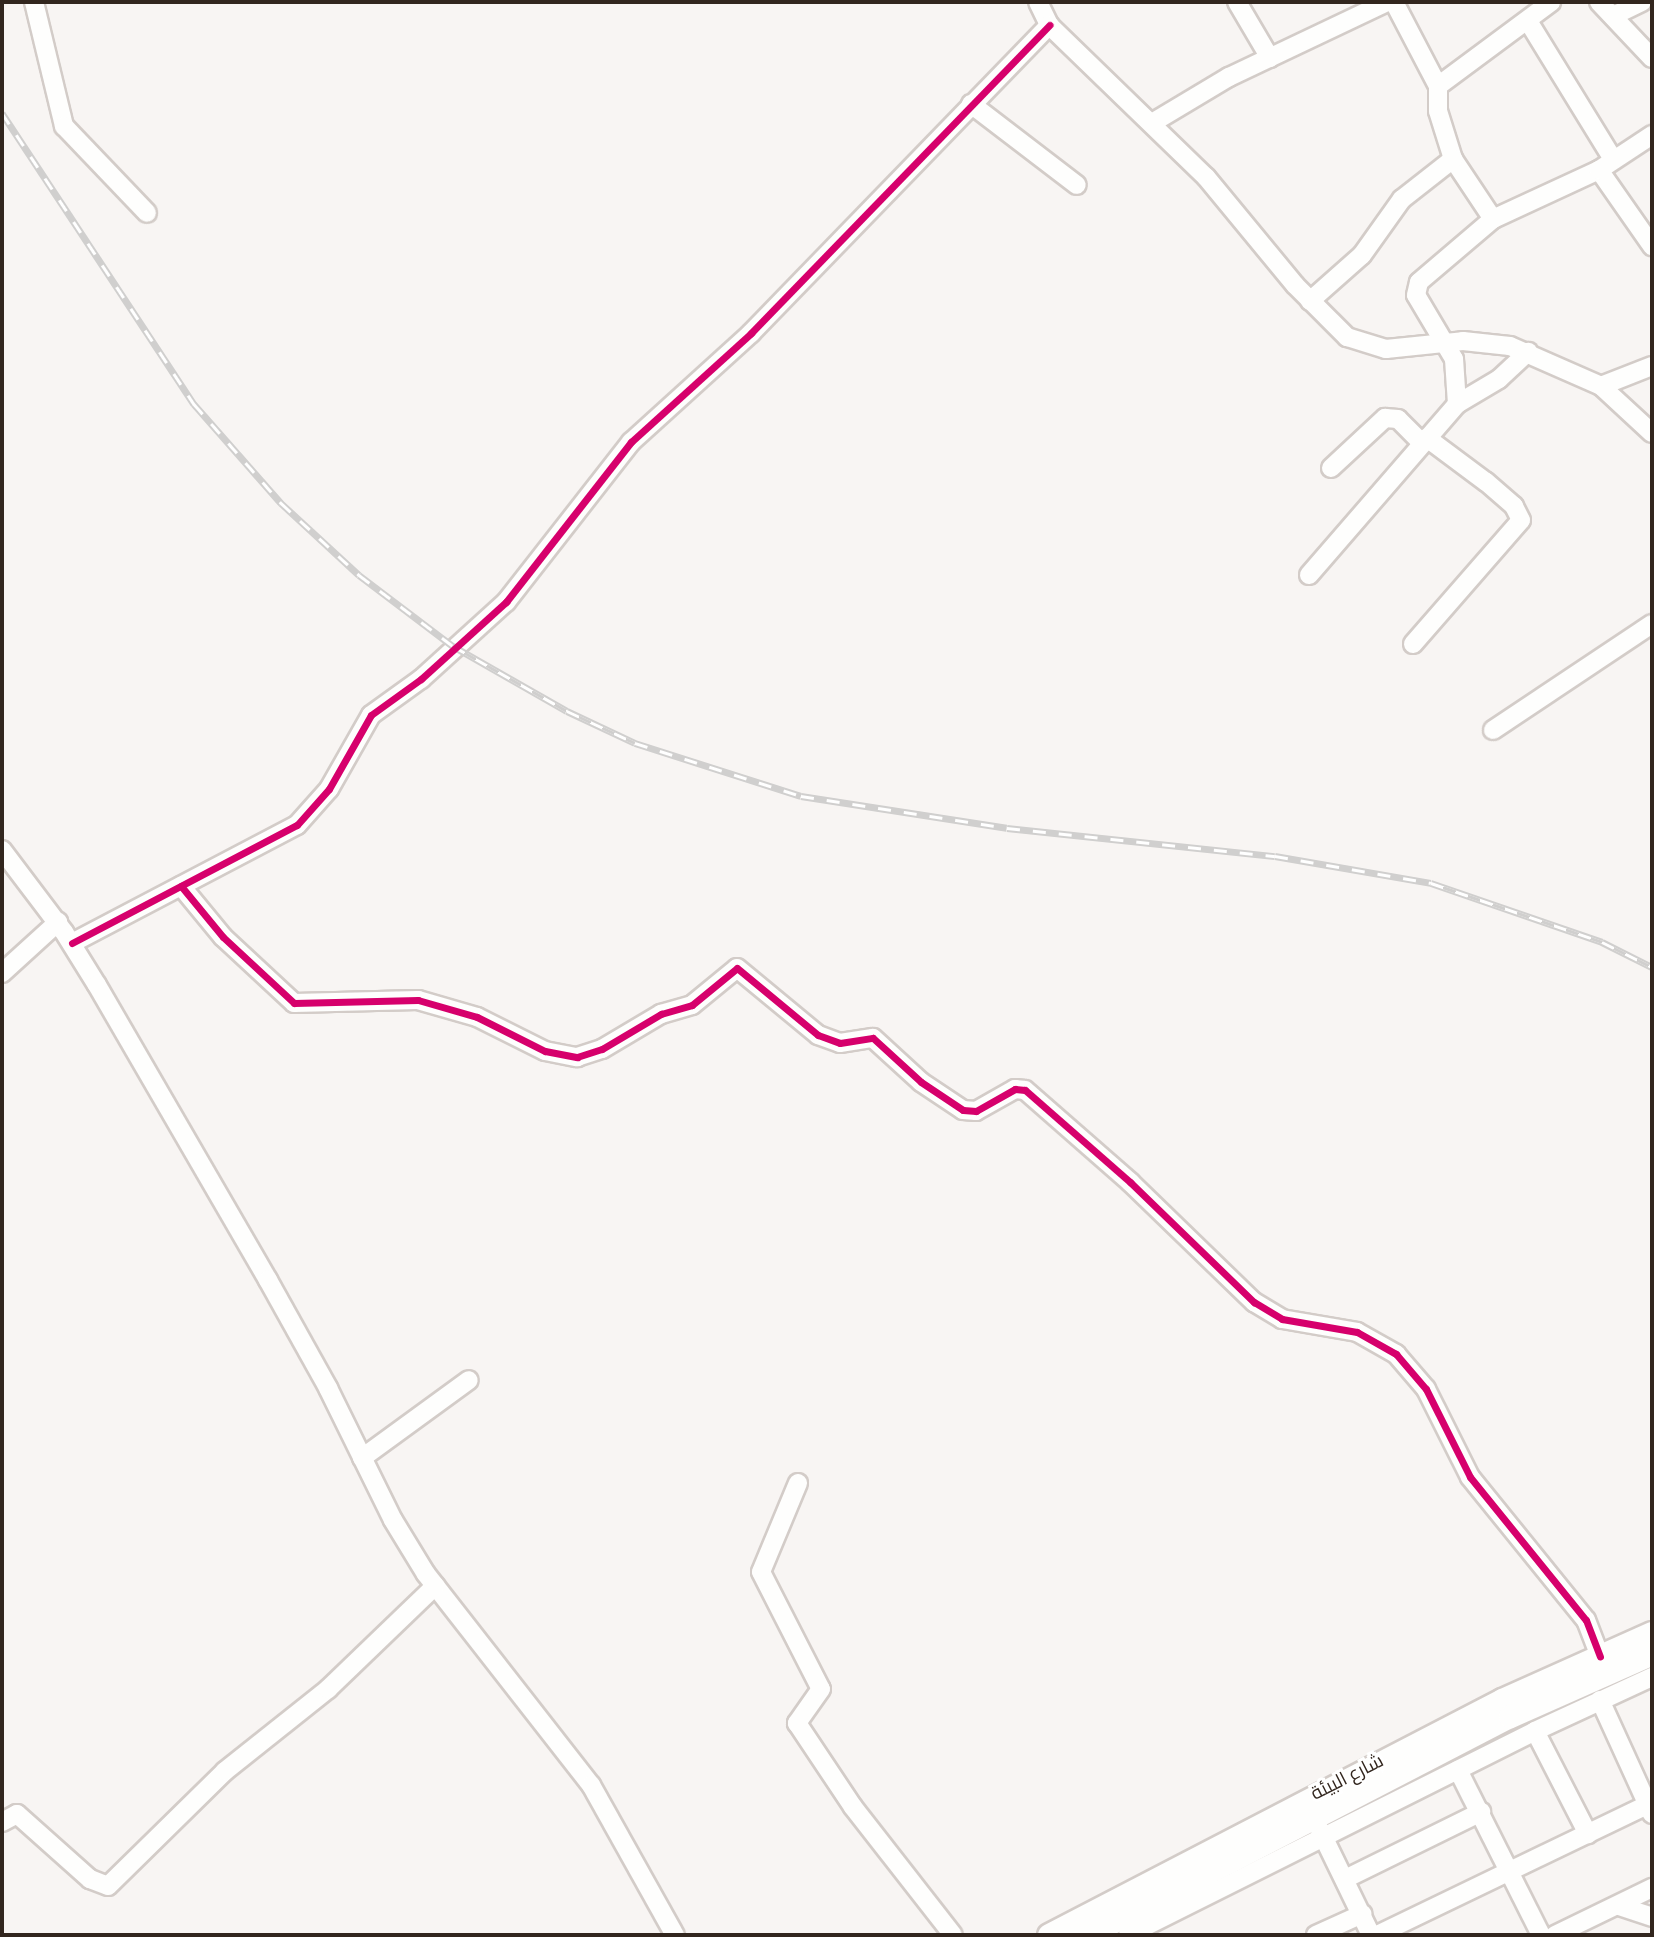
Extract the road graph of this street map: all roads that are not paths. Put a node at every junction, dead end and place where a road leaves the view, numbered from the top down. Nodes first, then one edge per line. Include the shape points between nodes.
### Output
1 (34, 2) edge
2 (1038, 2) edge
3 (1237, 2) edge
4 (1387, 2) edge
5 (1394, 2) edge
6 (1551, 2) edge
7 (1599, 2) edge
8 (1642, 2) edge
9 (1613, 16) junction
10 (1528, 21) junction
11 (1049, 25) junction
12 (1270, 58) junction
13 (1652, 58) edge
14 (1438, 86) junction
15 (971, 104) junction
16 (1152, 123) junction
17 (1652, 135) edge
18 (1453, 159) junction
19 (1606, 165) junction
20 (1077, 185) dead end
21 (147, 213) dead end
22 (1493, 219) junction
23 (1652, 246) edge
24 (1310, 301) junction
25 (1448, 342) junction
26 (1528, 352) junction
27 (1652, 366) edge
28 (1601, 386) junction
29 (1457, 404) junction
30 (1652, 433) edge
31 (1425, 440) junction
32 (1331, 468) dead end
33 (1309, 576) dead end
34 (1652, 624) edge
35 (1413, 644) dead end
36 (1493, 730) dead end
37 (2, 850) edge
38 (181, 886) junction
39 (58, 922) junction
40 (72, 943) junction
41 (2, 973) edge
42 (469, 1380) dead end
43 (362, 1458) junction
44 (798, 1483) dead end
45 (435, 1586) junction
46 (1652, 1633) edge
47 (1652, 1653) edge
48 (1600, 1656) junction
49 (1652, 1677) edge
50 (1600, 1700) junction
51 (1535, 1731) junction
52 (1458, 1770) junction
53 (1308, 1808) junction
54 (1650, 1810) edge
55 (1481, 1812) junction
56 (2, 1822) edge
57 (1588, 1834) junction
58 (1324, 1839) junction
59 (1511, 1873) junction
60 (1345, 1879) junction
61 (1652, 1888) edge
62 (1619, 1906) junction
63 (1362, 1914) junction
64 (1652, 1917) edge
65 (675, 1935) edge
66 (953, 1935) edge
67 (1049, 1935) edge
68 (1087, 1935) edge
69 (1128, 1935) edge
70 (1316, 1935) edge
71 (1371, 1935) edge
72 (1377, 1935) edge
73 (1541, 1935) edge
74 (1556, 1935) edge

1 - 21 street via 64,126
2 - 11 street
3 - 12 street
4 - 12 street
5 - 14 street
6 - 10 street
7 - 9 street
8 - 9 street
9 - 13 street
10 - 14 street
10 - 19 street
11 - 15 street
11 - 16 street
12 - 16 street
14 - 18 street via 1441,124
15 - 20 street
15 - 38 street via 936,147 751,333 631,442 506,602 421,679 371,715 329,789 297,825
16 - 24 street via 1206,177
17 - 19 street
18 - 22 street
18 - 24 street via 1402,199 1362,255
19 - 22 street
19 - 23 street
22 - 25 street via 1426,275 1416,289
24 - 25 street via 1347,338 1367,346 1401,350
25 - 26 street via 1494,344
25 - 29 street via 1457,377
26 - 28 street
26 - 29 street via 1499,379
27 - 28 street
28 - 30 street
29 - 31 street
31 - 32 street via 1398,419 1385,418
31 - 33 street
31 - 35 street via 1496,490 1521,520
34 - 36 street
37 - 39 street
38 - 40 street
38 - 48 street via 223,937 294,1003 418,1000 477,1017 545,1051 578,1057 602,1049 661,1014 692,1005 737,968 818,1035 840,1043 873,1038 921,1082 964,1110 975,1111 1015,1089 1025,1090 1130,1182 1229,1283 1254,1302 1282,1319 1357,1332 1396,1354 1426,1389 1470,1477 1586,1620
39 - 40 street
39 - 41 street
40 - 43 street via 268,1280
42 - 43 street
43 - 45 street via 393,1520
44 - 66 street via 761,1572 765,1588 821,1689 797,1723 853,1807
45 - 56 street via 328,1689 225,1771 108,1886 90,1879 17,1814
45 - 65 street via 591,1785
46 - 48 main road, شارع البيئة
47 - 53 main road, شارع البيئة
48 - 53 main road, شارع البيئة
49 - 50 street
50 - 51 street
50 - 54 street
51 - 52 street
51 - 57 street
52 - 55 street
52 - 58 street
53 - 58 street
53 - 67 main road, شارع البيئة
53 - 68 main road, شارع البيئة
54 - 57 street
55 - 59 street
55 - 60 street
57 - 59 street
58 - 60 street
58 - 69 street
59 - 72 street
59 - 73 street
60 - 63 street
61 - 62 street
62 - 64 street
62 - 74 street
63 - 70 street
63 - 71 street

